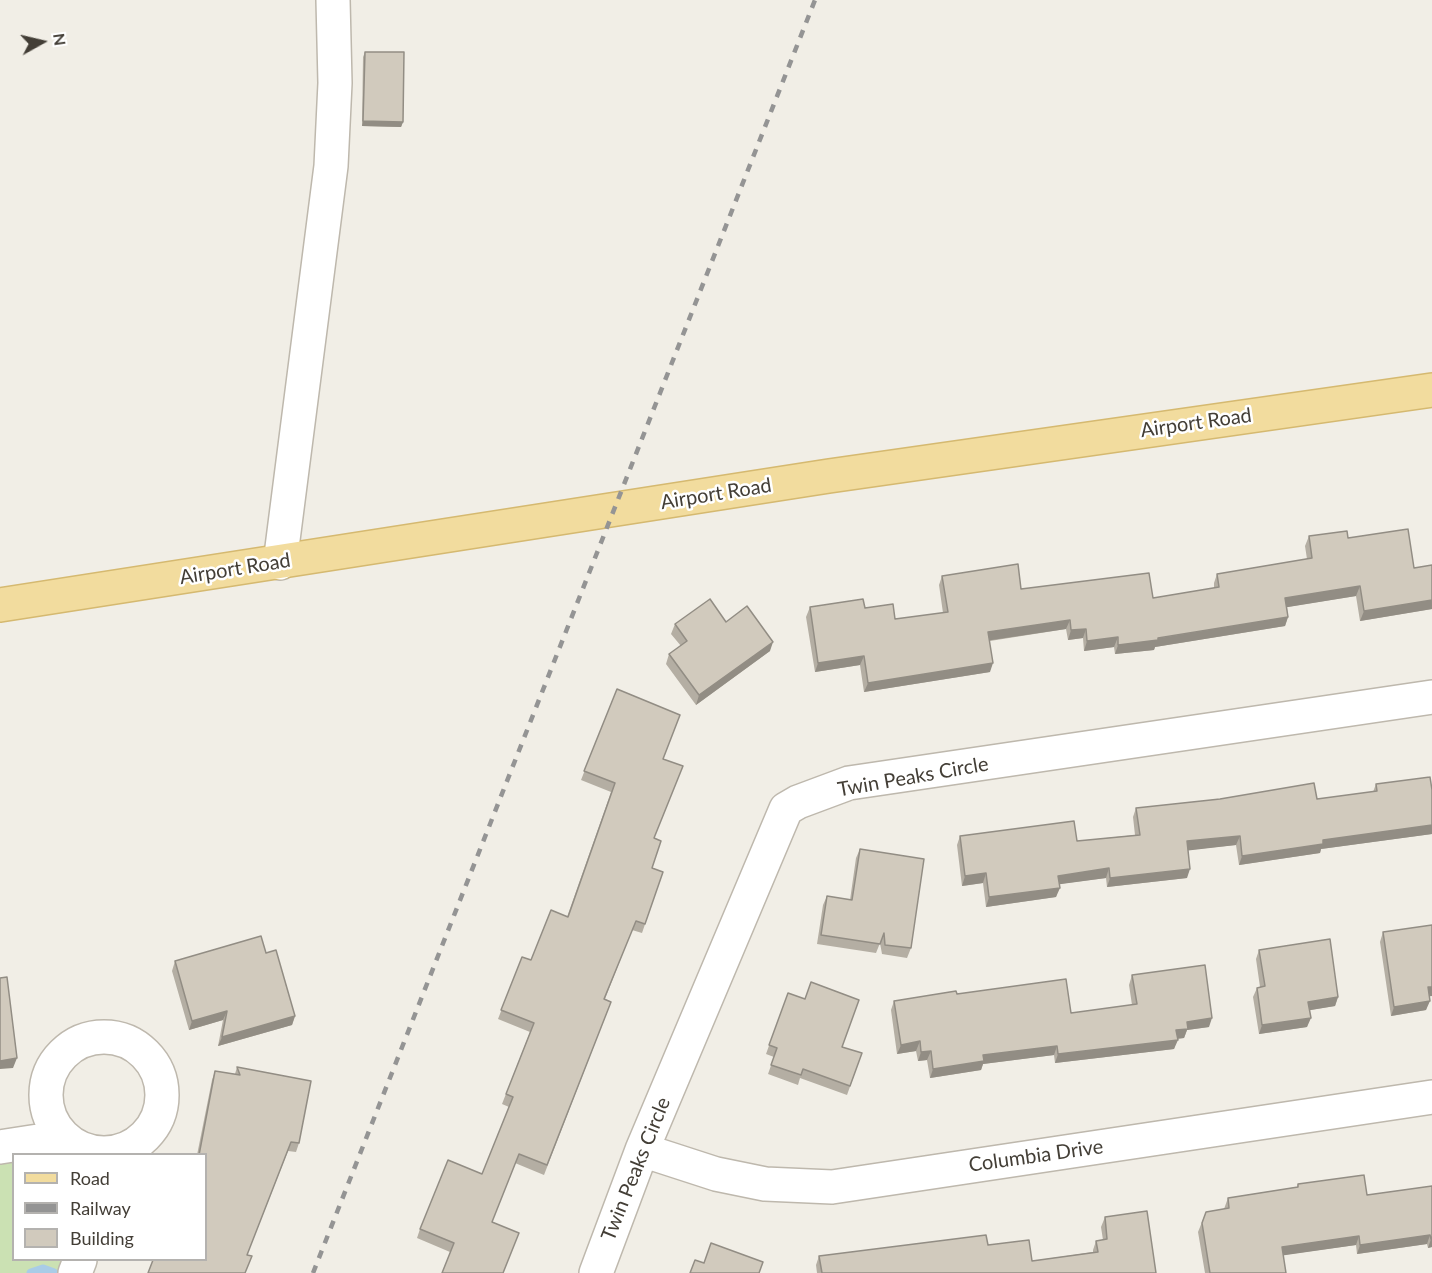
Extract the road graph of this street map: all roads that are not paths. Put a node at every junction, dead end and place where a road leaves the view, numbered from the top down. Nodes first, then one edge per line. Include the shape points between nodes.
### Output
1 (333, 0) edge
2 (1432, 390) edge
3 (280, 563) junction
4 (0, 605) edge
5 (1432, 697) edge
6 (1432, 1097) edge
7 (64, 1137) junction
8 (0, 1147) edge
9 (642, 1150) junction
10 (98, 1153) edge
11 (119, 1153) edge
12 (596, 1273) edge

1 - 3 street via 331,166
2 - 3 main road, Airport Road via 829,476
3 - 4 main road, Airport Road
5 - 9 street, Twin Peaks Circle via 849,783 798,802 786,809
6 - 9 street, Columbia Drive via 832,1186 765,1184 716,1174
7 - 8 street
7 - 10 street via 79,1148
7 - 11 street via 52,1122 47,1103 46,1084 54,1066 66,1051 82,1041 100,1037 120,1039 151,1060 160,1078 163,1097 159,1116 149,1132
9 - 12 street, Twin Peaks Circle

